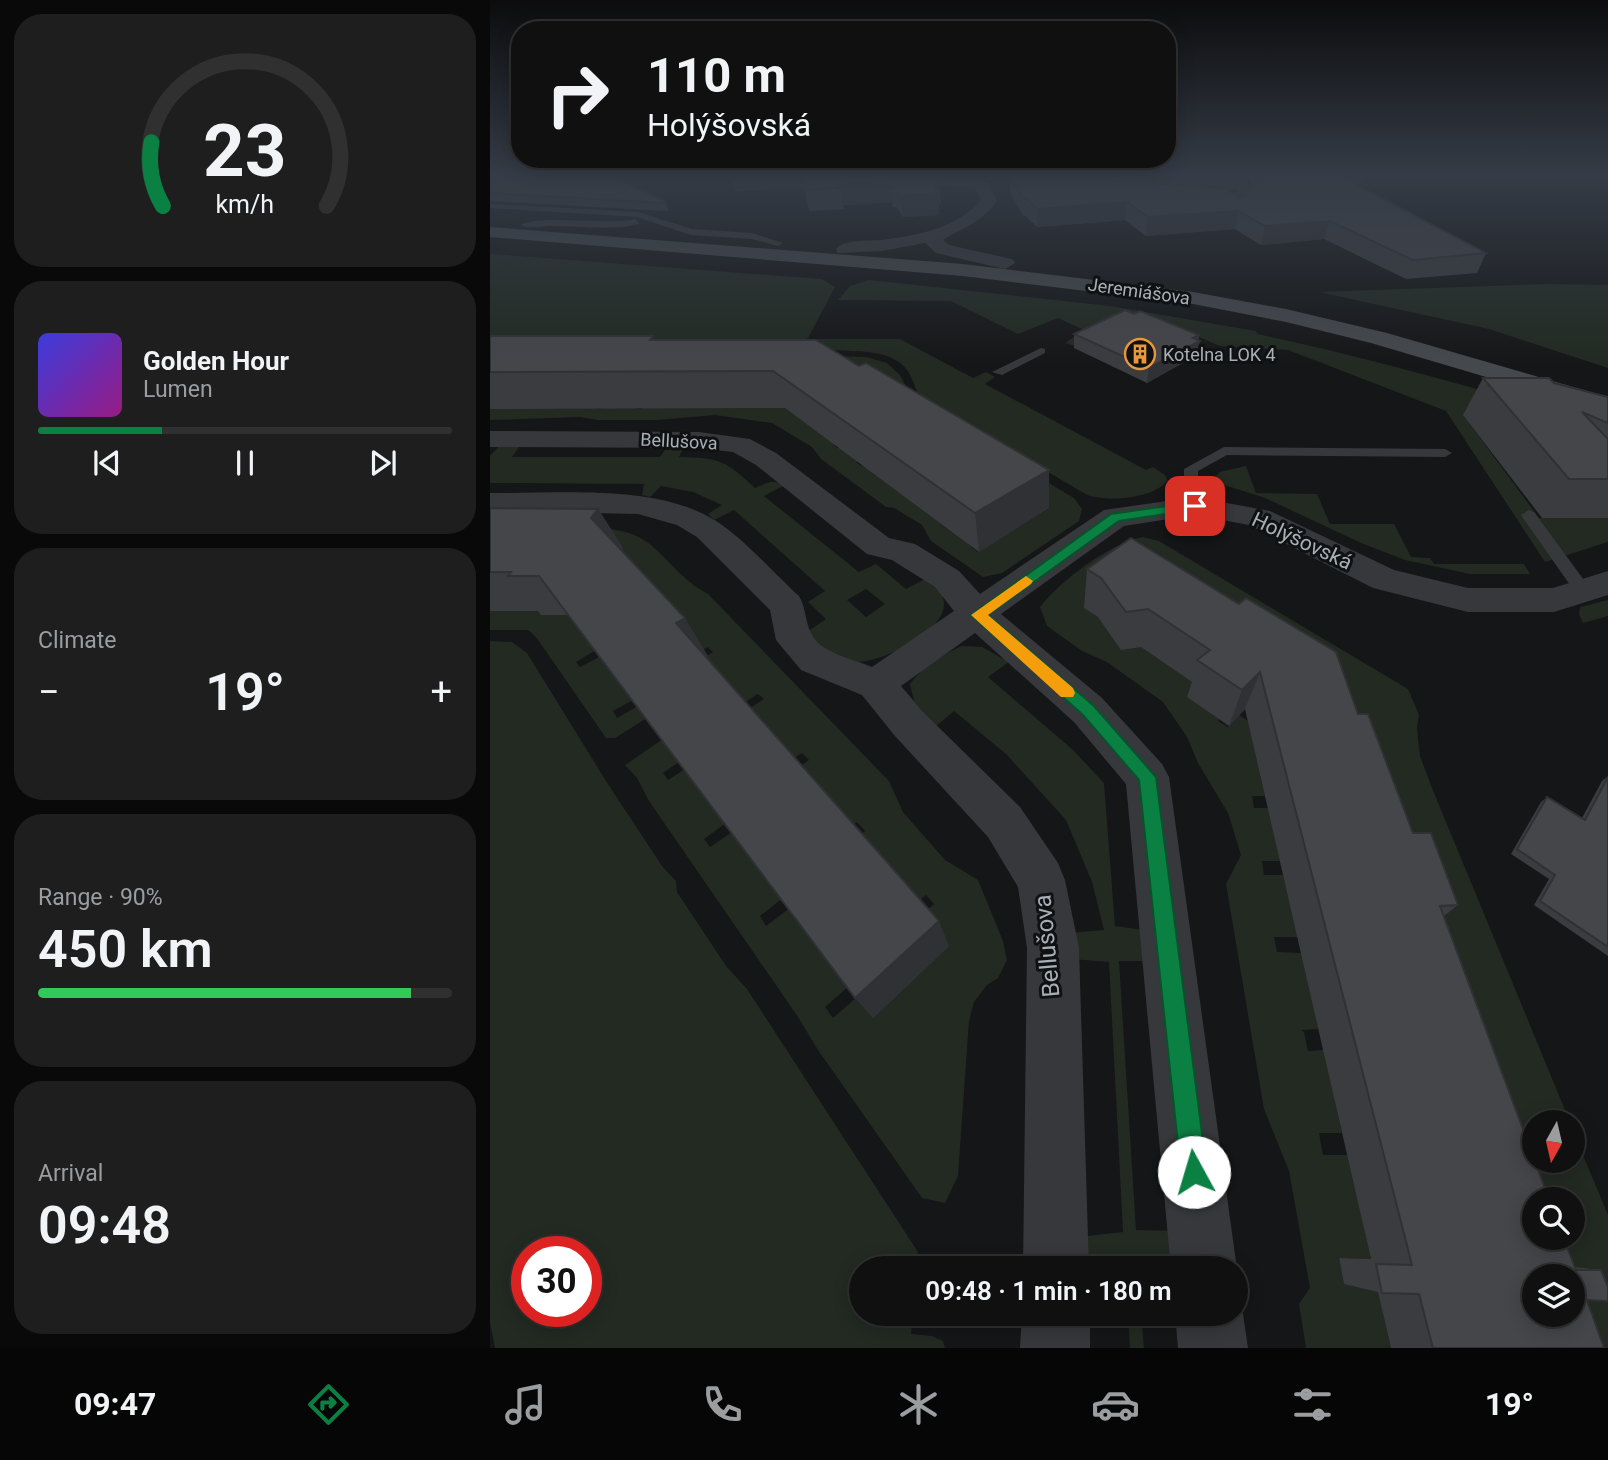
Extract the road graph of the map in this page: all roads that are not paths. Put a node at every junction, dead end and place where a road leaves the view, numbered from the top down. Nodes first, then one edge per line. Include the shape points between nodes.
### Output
1 (577, 238) edge
2 (706, 238) edge
3 (759, 238) edge
4 (918, 238) edge
5 (935, 238) edge
6 (778, 243) junction
7 (845, 249) junction
8 (1006, 263) junction
9 (1041, 351) dead end
10 (998, 372) dead end
11 (1608, 386) edge
12 (1608, 405) edge
13 (490, 439) edge
14 (1444, 453) dead end
15 (490, 502) edge
16 (1195, 506) junction
17 (1529, 515) dead end
18 (1595, 587) edge
19 (978, 615) junction
20 (876, 684) junction
21 (1056, 1256) edge
22 (1202, 1256) edge
23 (1056, 1326) edge
24 (1210, 1326) edge
25 (1055, 1348) edge
26 (1213, 1348) edge

1 - 12 main road, Jeremiášova via 956,269 1181,296 1379,338
2 - 6 main road, Jeremiášova
3 - 6 lane
4 - 7 street
5 - 8 street via 933,242 943,249
6 - 7 main road, Jeremiášova
7 - 8 main road, Jeremiášova
8 - 11 main road, Jeremiášova via 1183,285 1308,307 1520,359
9 - 10 lane
13 - 19 street, Bellušova via 699,440 740,445 766,459 878,546 903,552 947,579
14 - 16 lane via 1224,451 1191,469
15 - 20 street, Bellušova via 622,504 688,518 708,530 787,605 794,640 814,660
16 - 18 street, Holýšovská via 1259,518 1385,580 1468,600 1554,600
16 - 19 street, Holýšovská via 1115,517
17 - 18 lane
19 - 20 street
19 - 22 street, Bellušova via 1088,710 1147,777
20 - 21 street, Bellušova via 1004,822 1041,880 1052,948
23 - 25 street
24 - 26 street

